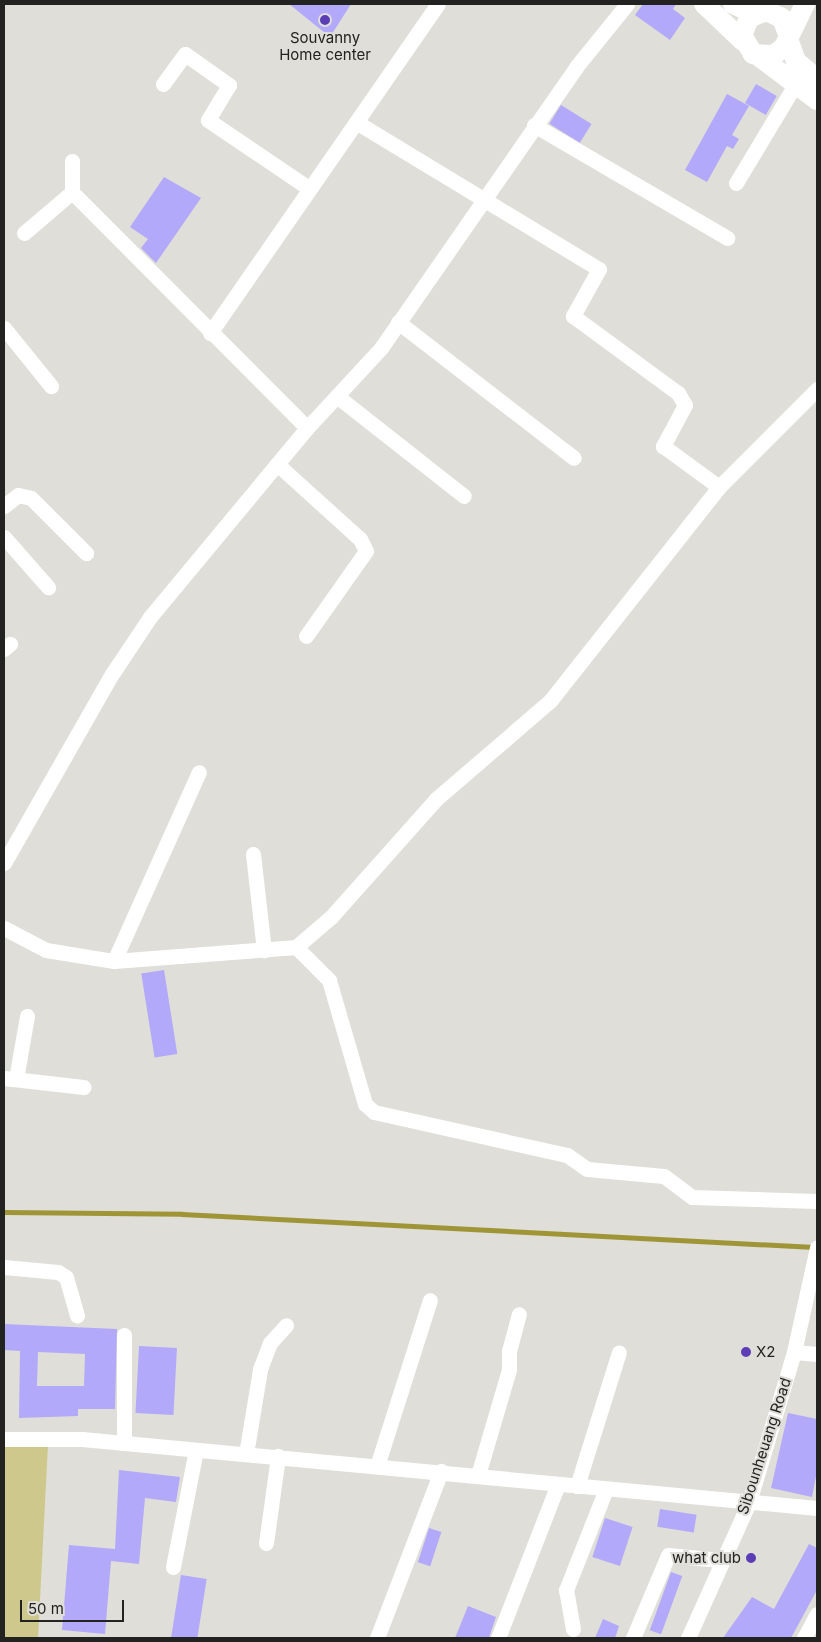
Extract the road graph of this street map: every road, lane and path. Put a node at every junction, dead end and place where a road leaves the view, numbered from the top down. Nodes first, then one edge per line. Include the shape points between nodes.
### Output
1 (438, 4) edge
2 (627, 4) edge
3 (704, 4) edge
4 (734, 4) edge
5 (805, 4) edge
6 (765, 10) edge
7 (788, 36) junction
8 (743, 41) junction
9 (757, 55) junction
10 (817, 79) edge
11 (796, 83) junction
12 (163, 84) dead end
13 (817, 100) edge
14 (356, 122) junction
15 (534, 126) junction
16 (72, 162) dead end
17 (736, 183) dead end
18 (307, 187) junction
19 (72, 192) junction
20 (484, 196) junction
21 (24, 233) dead end
22 (727, 238) dead end
23 (398, 322) junction
24 (4, 328) edge
25 (210, 333) junction
26 (51, 386) dead end
27 (817, 389) edge
28 (338, 397) junction
29 (307, 428) junction
30 (574, 458) dead end
31 (277, 464) junction
32 (719, 487) junction
33 (464, 496) dead end
34 (4, 506) edge
35 (4, 537) edge
36 (86, 553) dead end
37 (48, 587) dead end
38 (306, 636) dead end
39 (200, 772) dead end
40 (253, 854) dead end
41 (4, 863) edge
42 (4, 928) edge
43 (296, 946) junction
44 (264, 950) junction
45 (114, 961) junction
46 (27, 1016) dead end
47 (10, 1079) edge
48 (83, 1086) dead end
49 (817, 1201) edge
50 (817, 1247) edge
51 (4, 1267) edge
52 (430, 1300) dead end
53 (519, 1314) dead end
54 (77, 1315) dead end
55 (286, 1325) dead end
56 (124, 1335) dead end
57 (619, 1352) dead end
58 (794, 1352) junction
59 (817, 1354) edge
60 (4, 1439) edge
61 (124, 1443) junction
62 (196, 1450) junction
63 (246, 1454) junction
64 (278, 1456) junction
65 (377, 1466) junction
66 (441, 1471) junction
67 (478, 1476) junction
68 (558, 1484) junction
69 (577, 1486) junction
70 (606, 1489) junction
71 (749, 1502) junction
72 (817, 1508) edge
73 (266, 1543) dead end
74 (720, 1560) junction
75 (173, 1567) dead end
76 (817, 1614) edge
77 (573, 1629) dead end
78 (377, 1638) edge
79 (498, 1638) edge
80 (633, 1638) edge
81 (688, 1638) edge
82 (804, 1638) edge

1 - 14 street
2 - 15 street
3 - 8 main road
4 - 6 main road
5 - 7 main road
6 - 7 main road via 782,18
6 - 8 main road via 745,23
7 - 9 main road via 774,55
7 - 10 main road via 796,60
8 - 9 main road
9 - 11 main road
11 - 13 main road
11 - 17 street
12 - 18 street via 185,54 229,85 208,120
14 - 18 street
14 - 20 street
15 - 20 street
15 - 22 street
16 - 19 street
18 - 25 street
19 - 21 street
19 - 25 street
20 - 23 street
20 - 32 street via 599,269 573,316 678,393 685,405 662,446
23 - 28 street
23 - 30 street
24 - 26 street
25 - 29 street
27 - 32 street
28 - 29 street
28 - 33 street
29 - 31 street
31 - 38 street via 360,539 366,551
31 - 41 street via 150,617 112,674
32 - 43 street via 550,700 472,765 407,828 331,917
34 - 36 street via 18,495 31,498
35 - 37 street
39 - 45 street
40 - 44 street
42 - 45 street via 46,950
43 - 44 street
43 - 49 street via 329,980 365,1104 374,1112 568,1155 587,1168 664,1176 692,1197
44 - 45 street
46 - 47 street
47 - 48 street
50 - 58 street, Sibounheuang Road
51 - 54 street via 58,1272 66,1278
52 - 65 street
53 - 67 street via 509,1351 509,1370
55 - 63 street via 270,1343 260,1369
56 - 61 street
57 - 69 street
58 - 59 street
58 - 71 street, Sibounheuang Road
60 - 61 street
61 - 62 street
62 - 63 street
62 - 75 street
63 - 64 street
64 - 65 street
64 - 73 street
65 - 66 street
66 - 67 street
66 - 78 street
67 - 68 street
68 - 69 street
68 - 79 street
69 - 70 street
70 - 71 street
70 - 77 street via 566,1590
71 - 72 street
71 - 74 street, Sibounheuang Road
74 - 80 street via 668,1555
74 - 81 street, Sibounheuang Road
76 - 82 street

